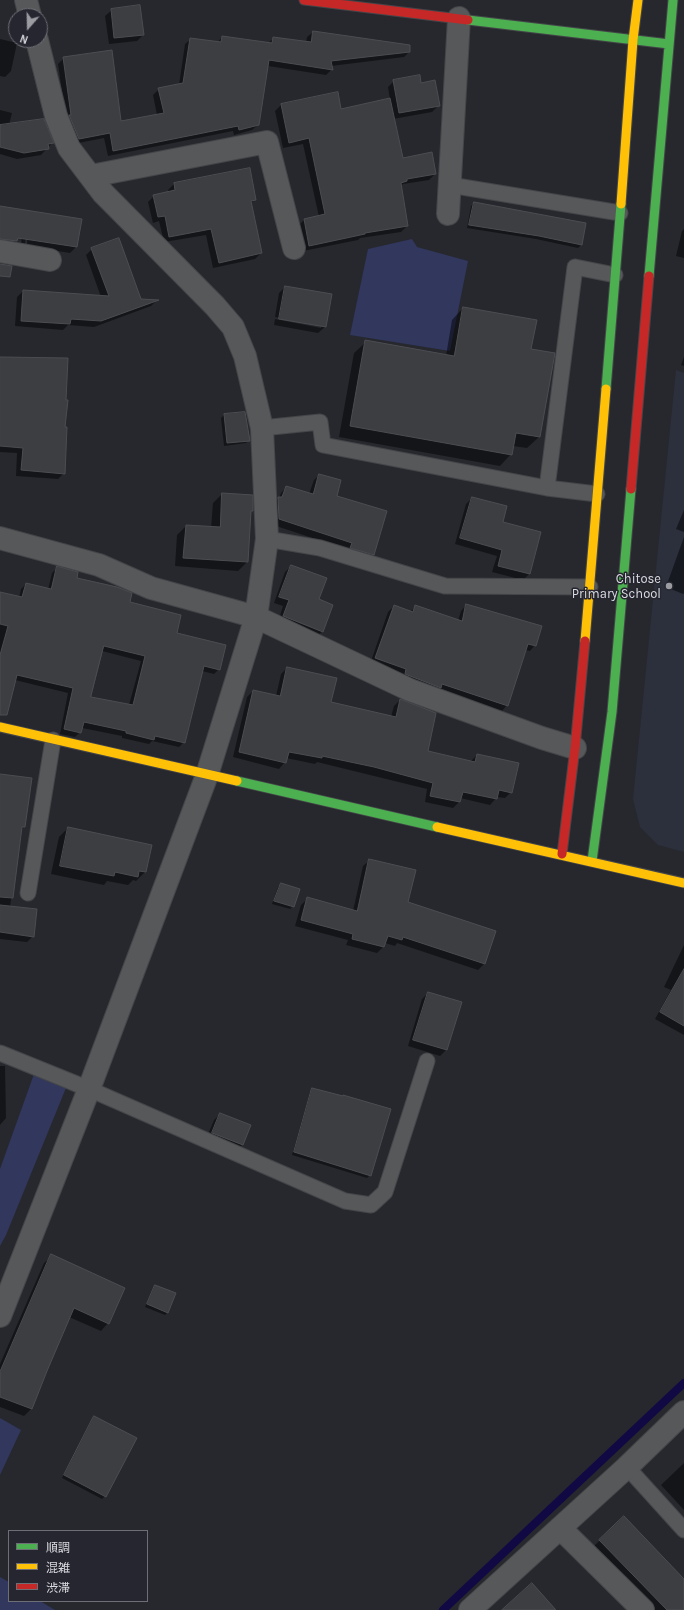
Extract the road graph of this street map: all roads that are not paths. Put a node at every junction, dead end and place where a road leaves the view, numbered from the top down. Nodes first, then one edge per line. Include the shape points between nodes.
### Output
1 (304, 0) edge
2 (638, 0) edge
3 (673, 0) edge
4 (391, 5) edge
5 (459, 18) junction
6 (633, 40) junction
7 (676, 45) edge
8 (38, 48) edge
9 (91, 176) junction
10 (450, 185) junction
11 (620, 213) junction
12 (448, 214) dead end
13 (294, 248) dead end
14 (0, 251) edge
15 (50, 260) dead end
16 (615, 275) junction
17 (262, 428) junction
18 (547, 488) junction
19 (597, 494) junction
20 (0, 538) edge
21 (267, 539) junction
22 (590, 587) junction
23 (256, 617) junction
24 (0, 727) edge
25 (52, 740) junction
26 (575, 748) junction
27 (207, 775) junction
28 (562, 854) junction
29 (592, 861) junction
30 (684, 883) edge
31 (28, 894) dead end
32 (0, 1053) edge
33 (426, 1061) dead end
34 (89, 1089) junction
35 (0, 1316) edge
36 (684, 1412) edge
37 (627, 1467) junction
38 (560, 1528) junction
39 (684, 1530) edge
40 (470, 1610) edge
41 (643, 1610) edge

1 - 4 street
2 - 6 street
3 - 7 street
4 - 5 street
5 - 6 street
5 - 10 street
6 - 7 street
6 - 11 street
7 - 29 street via 612,712
8 - 9 street via 56,116 69,148
9 - 13 street via 267,142
9 - 17 street via 103,193 233,327 245,356
10 - 11 lane
10 - 12 street
11 - 16 street
14 - 15 street
16 - 18 lane via 575,267
16 - 19 street
17 - 18 lane via 320,422 323,445
17 - 21 street
18 - 19 lane
19 - 22 street
20 - 23 street via 99,565 151,588
21 - 22 lane via 320,548 445,586
21 - 23 street
22 - 26 street
23 - 26 street via 410,690
23 - 27 street
24 - 25 street
25 - 27 street
25 - 31 lane
26 - 28 street
27 - 28 street
27 - 34 street
28 - 29 street
29 - 30 street
32 - 34 lane
33 - 34 lane via 385,1192 371,1205 345,1201
34 - 35 street
36 - 37 street
37 - 38 street
37 - 39 lane
38 - 40 street
38 - 41 street

